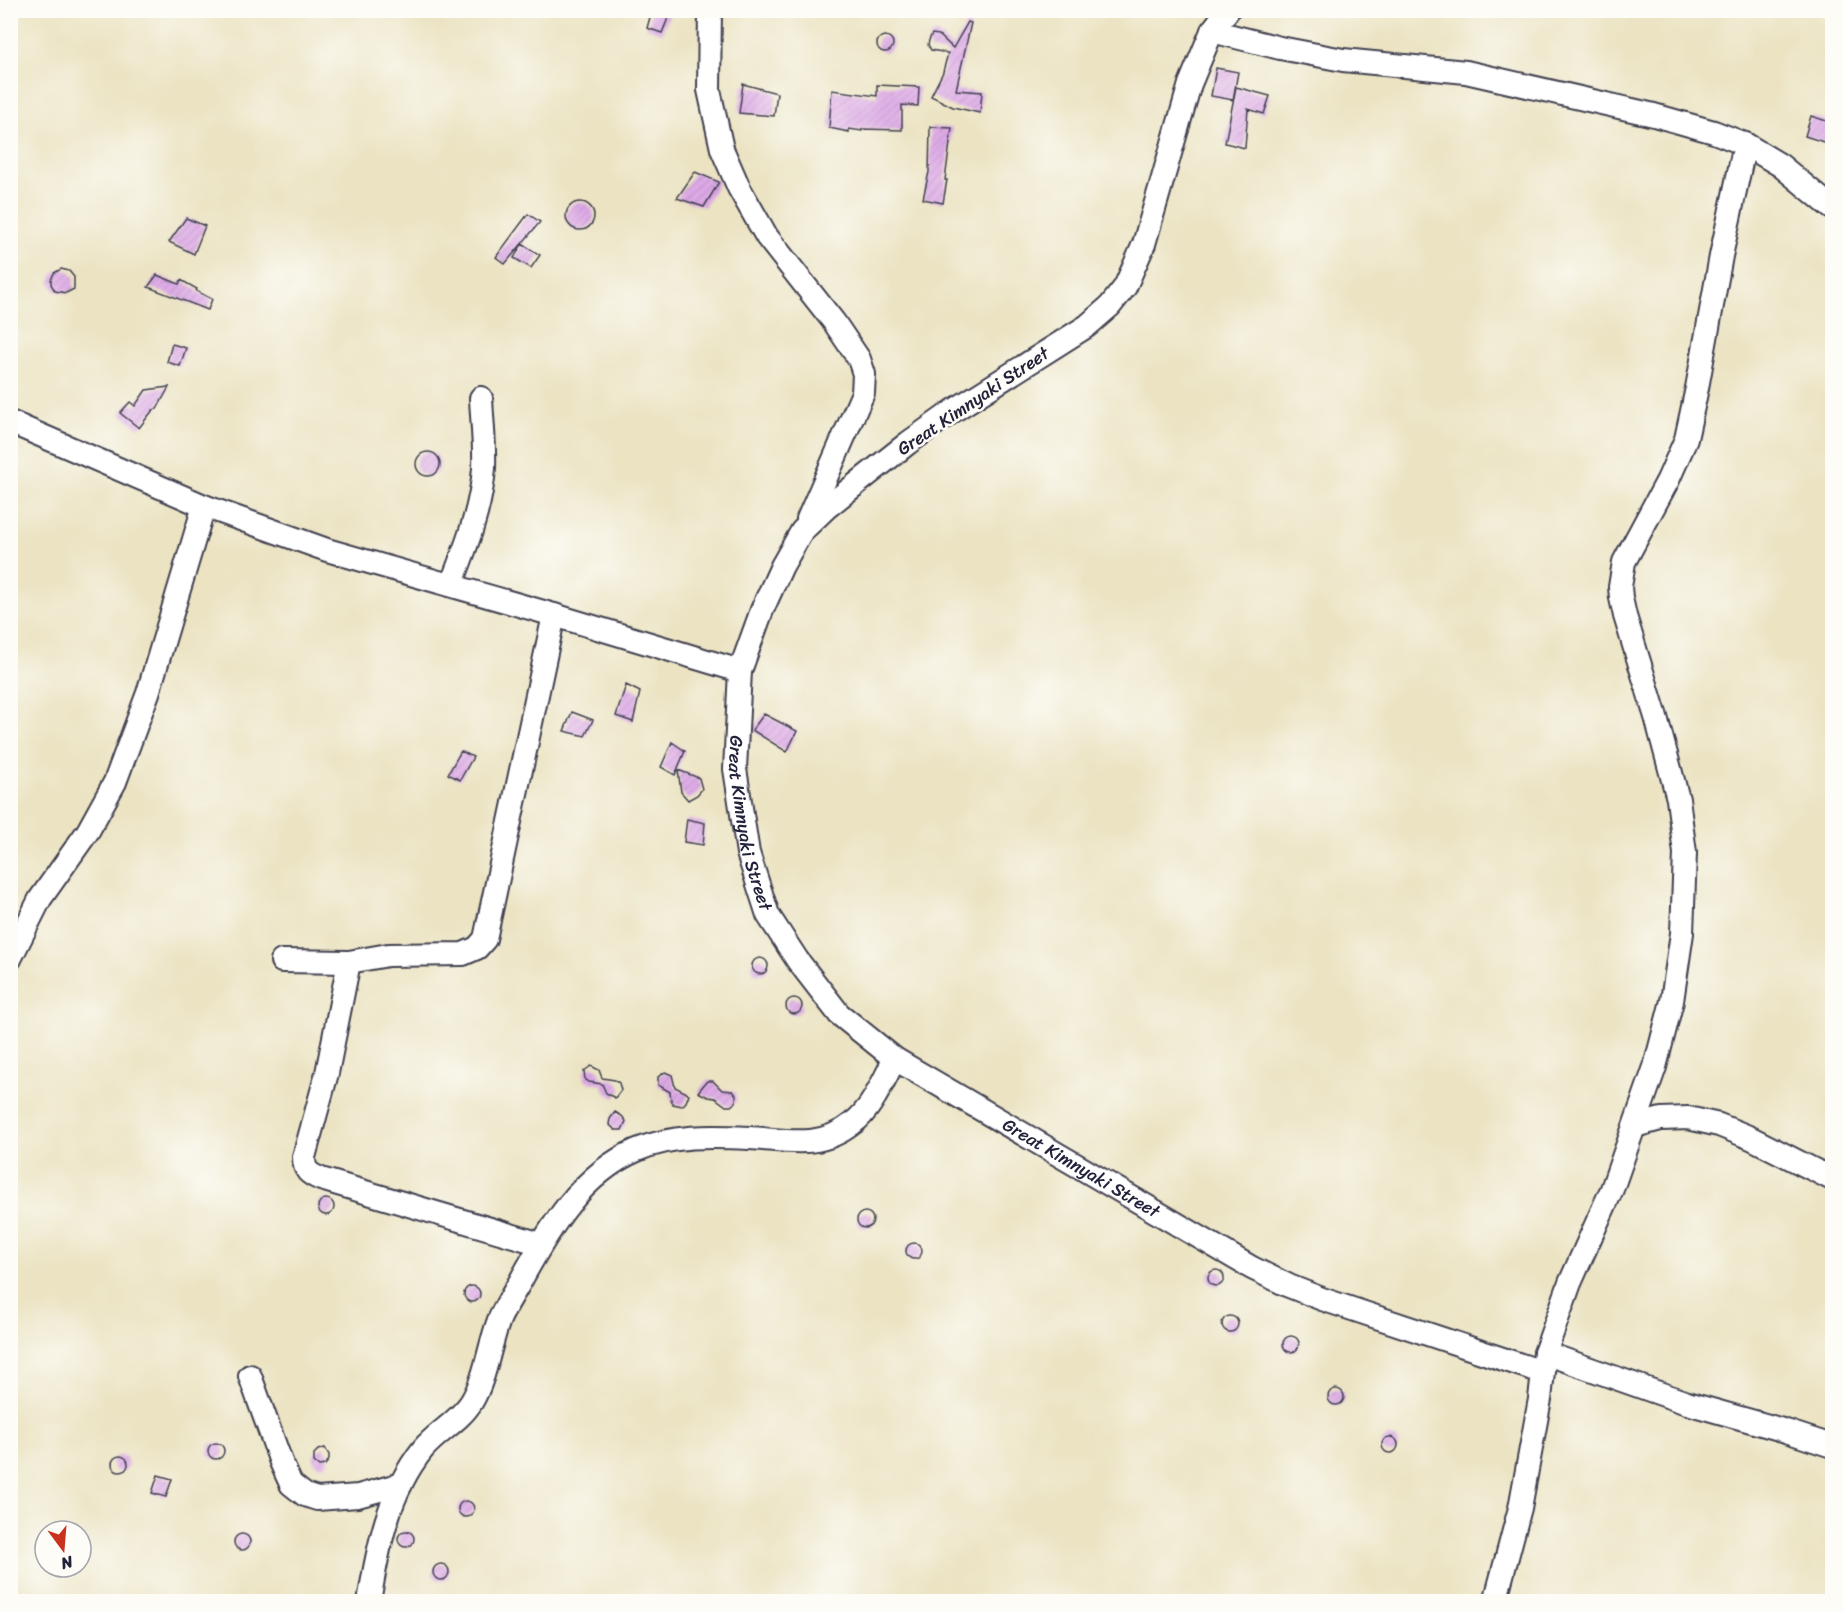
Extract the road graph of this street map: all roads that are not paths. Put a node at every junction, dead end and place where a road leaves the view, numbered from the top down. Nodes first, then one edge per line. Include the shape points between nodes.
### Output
1 (710, 10) edge
2 (1228, 10) edge
3 (1212, 31) junction
4 (1744, 144) junction
5 (1833, 208) edge
6 (481, 398) dead end
7 (10, 422) edge
8 (204, 506) junction
9 (802, 531) junction
10 (451, 585) junction
11 (554, 615) junction
12 (740, 671) junction
13 (10, 959) edge
14 (282, 961) dead end
15 (349, 962) junction
16 (895, 1059) junction
17 (1635, 1126) junction
18 (1833, 1179) edge
19 (541, 1244) junction
20 (1543, 1362) junction
21 (250, 1376) dead end
22 (1833, 1446) edge
23 (400, 1484) junction
24 (369, 1602) edge
25 (1496, 1602) edge

1 - 9 street via 709,90 723,149 739,188 767,237 859,359 864,374 863,393
2 - 3 street, Great Kimnyaki Street
3 - 4 street via 1343,60 1466,72 1654,115
3 - 9 street, Great Kimnyaki Street via 1190,84 1144,244 1125,287 1110,306 1087,326 908,443
4 - 5 street via 1780,165
4 - 17 street via 1686,439 1624,562 1620,587 1678,799 1685,853 1682,933 1672,1001
6 - 10 street via 484,468 475,518
7 - 8 street
8 - 10 street via 327,550
8 - 13 street via 148,693 115,782 88,831 40,899
9 - 12 street, Great Kimnyaki Street via 762,610
10 - 11 street
11 - 12 street
11 - 15 street via 485,939 463,954 388,955
12 - 16 street, Great Kimnyaki Street via 735,769 748,853 768,915 839,1014
14 - 15 street
15 - 19 street via 304,1167 321,1179
16 - 19 street via 869,1106 854,1123 830,1137 794,1143 749,1138 679,1138 638,1150 608,1166 578,1193
16 - 20 street, Great Kimnyaki Street via 1270,1277 1322,1299
17 - 18 street via 1661,1119 1688,1118 1719,1125
17 - 20 street via 1570,1283
19 - 23 street via 500,1319 471,1402 423,1449
20 - 22 street, Great Kimnyaki Street
20 - 25 street via 1520,1508
21 - 23 street via 281,1462 291,1484 304,1495 317,1499 358,1496
23 - 24 street via 377,1549

